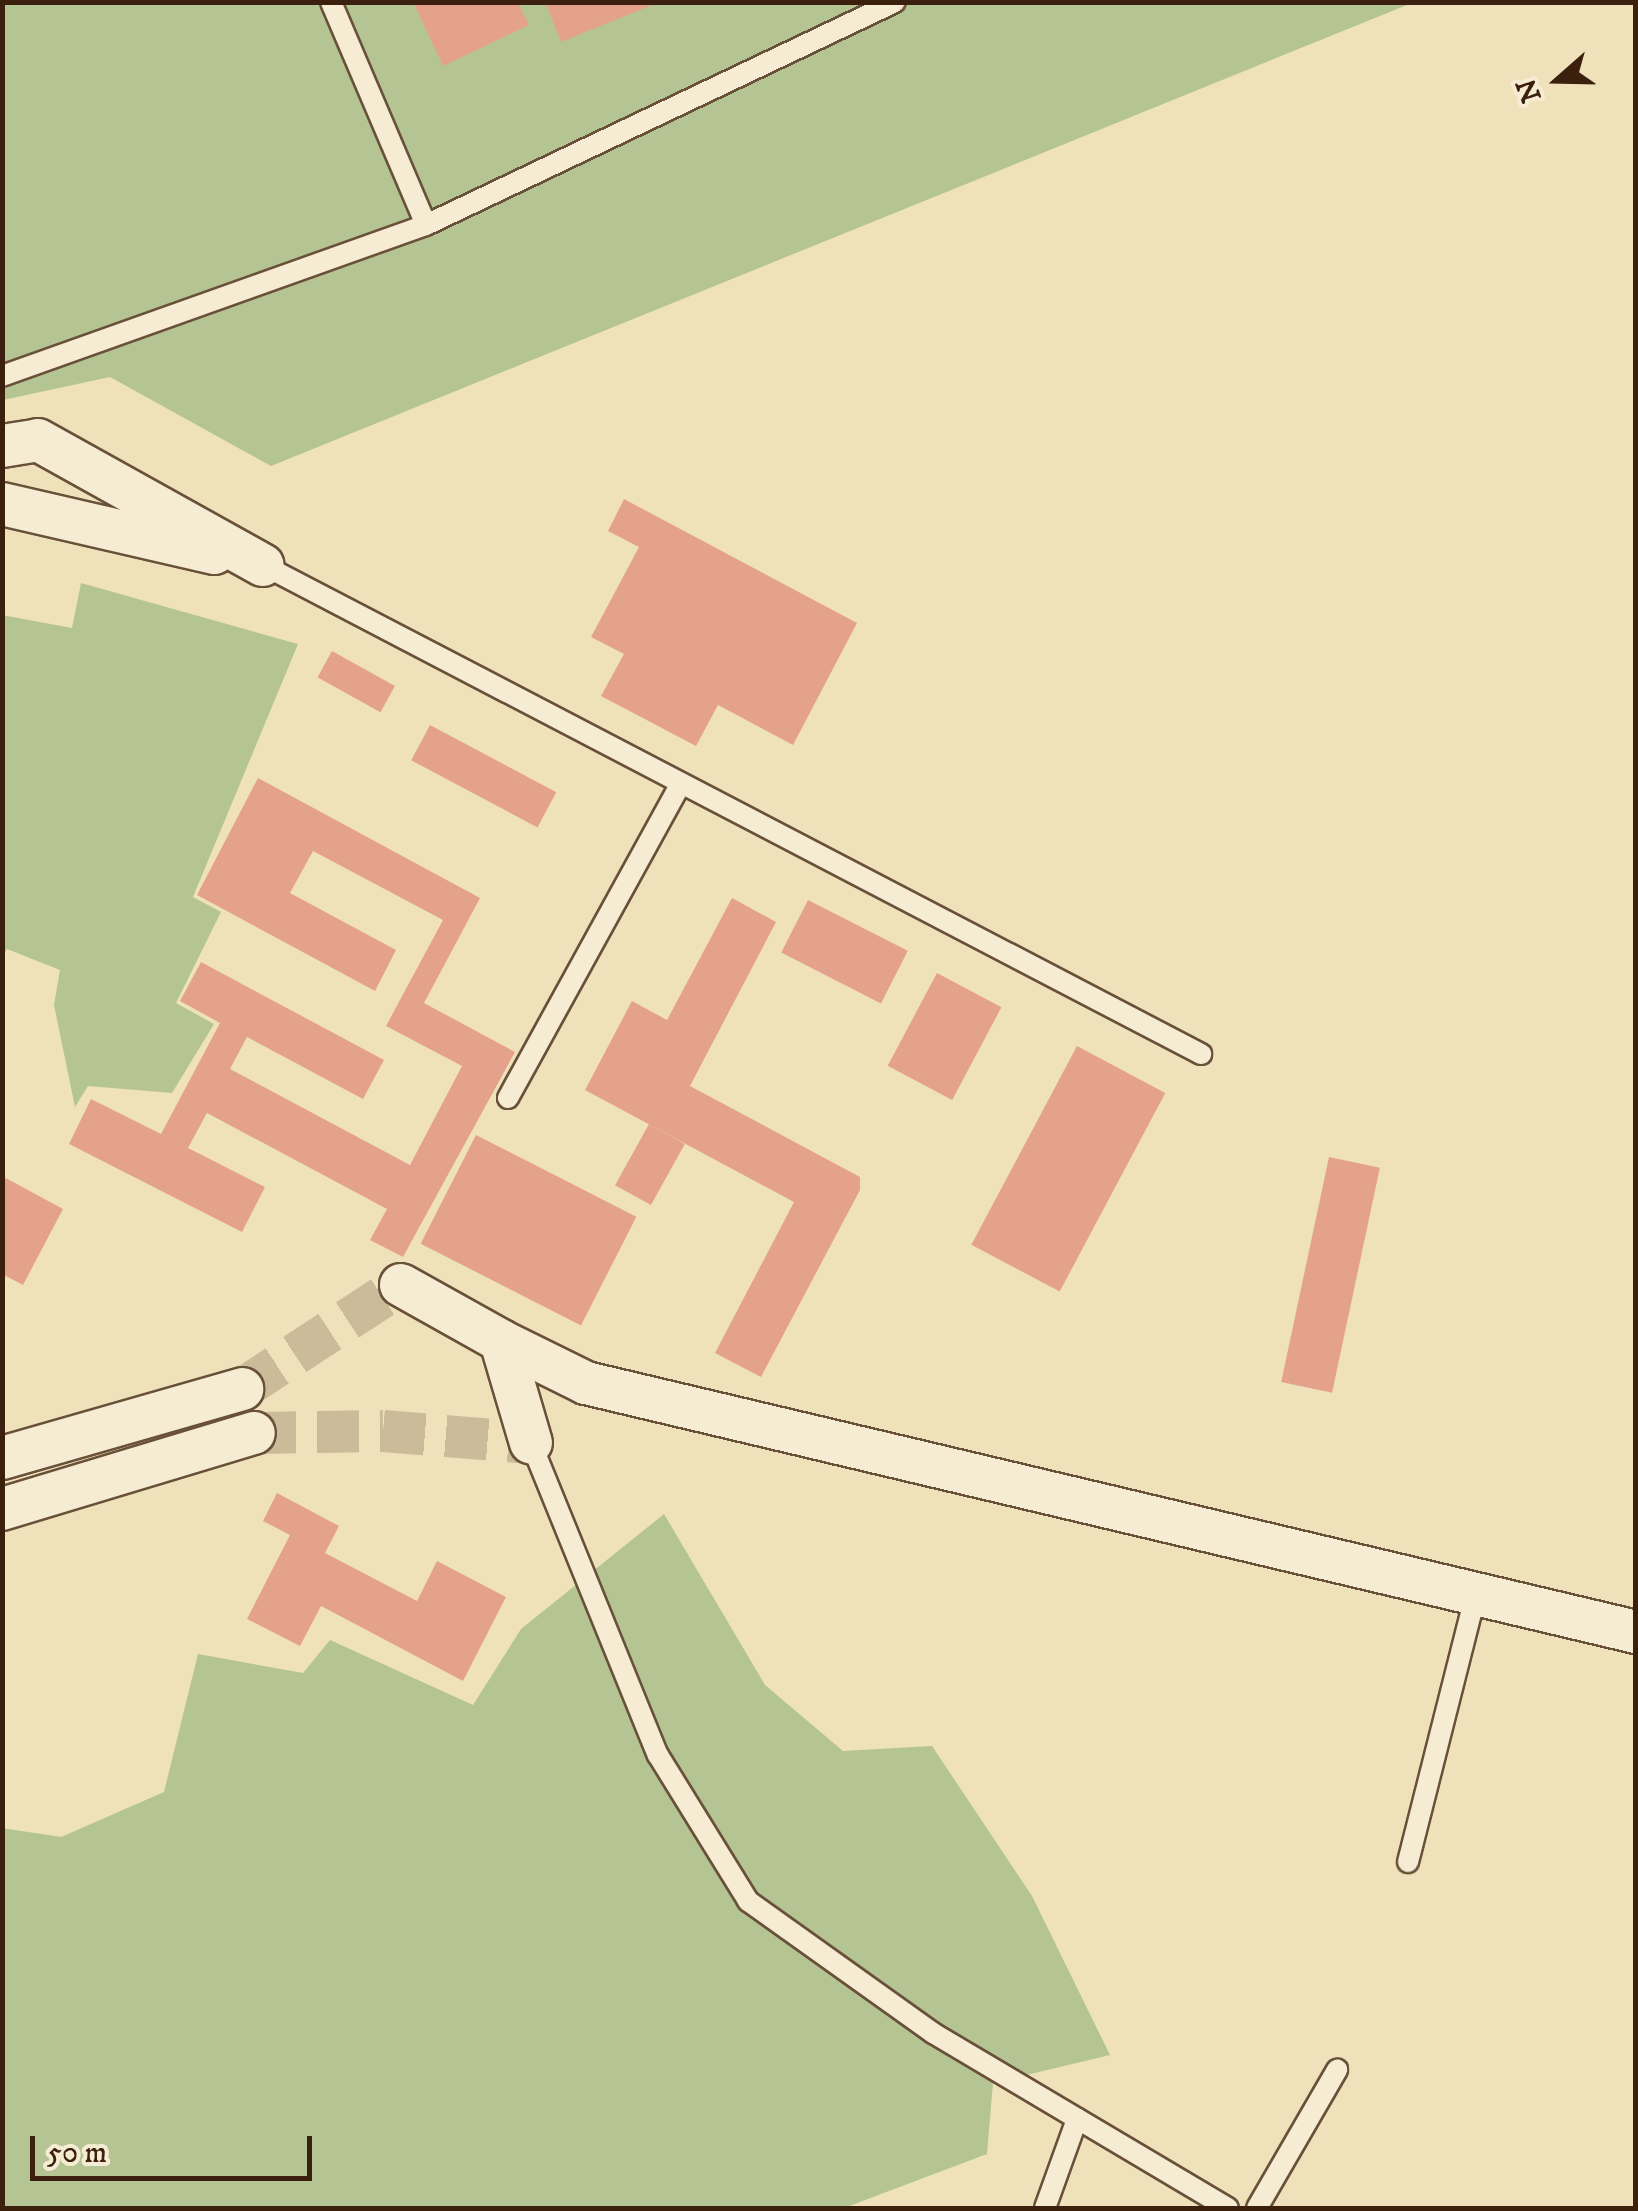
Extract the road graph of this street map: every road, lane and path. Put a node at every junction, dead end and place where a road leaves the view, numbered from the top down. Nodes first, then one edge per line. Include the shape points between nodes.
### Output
1 (330, 2) edge
2 (894, 2) edge
3 (426, 225) junction
4 (2, 376) edge
5 (2, 446) edge
6 (2, 504) edge
7 (263, 565) junction
8 (681, 782) junction
9 (1201, 1054) dead end
10 (508, 1098) dead end
11 (402, 1285) dead end
12 (501, 1341) junction
13 (242, 1389) tunnel mouth
14 (254, 1433) tunnel mouth
15 (532, 1443) joint
16 (2, 1458) edge
17 (2, 1510) edge
18 (1476, 1594) junction
19 (1636, 1632) edge
20 (1408, 1862) dead end
21 (1337, 2070) dead end
22 (1077, 2118) junction
23 (1045, 2208) edge
24 (1228, 2208) edge
25 (1257, 2208) edge

1 - 3 lane
2 - 3 lane
3 - 4 lane
5 - 7 street via 38,440
6 - 7 street
7 - 8 lane
8 - 9 lane
8 - 10 lane
11 - 12 street
12 - 15 street
12 - 18 street via 586,1382
13 - 16 street
14 - 17 street
15 - 22 lane via 658,1755 748,1901 933,2033
18 - 19 street
18 - 20 lane
21 - 25 lane
22 - 23 lane
22 - 24 lane

